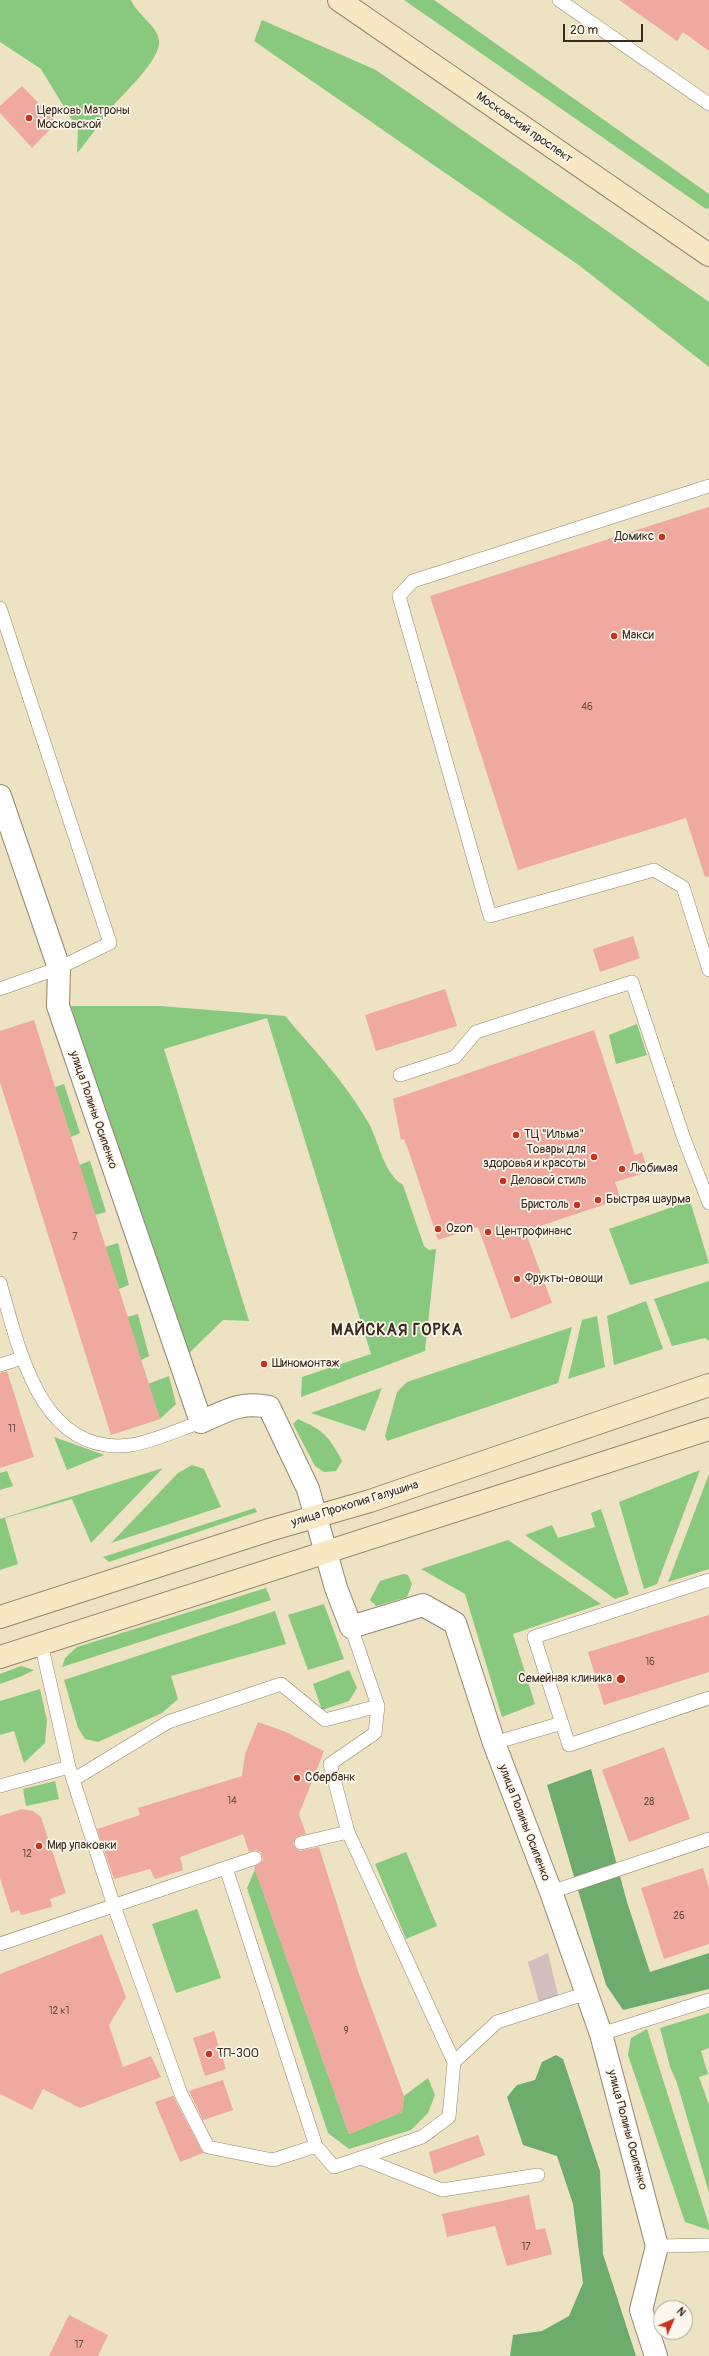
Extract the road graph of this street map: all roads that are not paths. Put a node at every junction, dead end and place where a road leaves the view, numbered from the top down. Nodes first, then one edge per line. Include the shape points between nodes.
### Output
1 (339, 0) edge
2 (559, 0) edge
3 (709, 104) edge
4 (709, 255) edge
5 (709, 486) edge
6 (0, 608) edge
7 (0, 796) edge
8 (58, 968) junction
9 (709, 970) edge
10 (0, 989) edge
11 (400, 1075) dead end
12 (705, 1178) edge
13 (709, 1203) edge
14 (0, 1283) edge
15 (22, 1358) junction
16 (0, 1365) edge
17 (709, 1385) edge
18 (201, 1422) junction
19 (709, 1430) edge
20 (314, 1516) junction
21 (325, 1554) junction
22 (709, 1580) edge
23 (0, 1617) edge
24 (351, 1626) junction
25 (41, 1643) junction
26 (0, 1657) edge
27 (709, 1698) edge
28 (378, 1706) junction
29 (562, 1723) junction
30 (494, 1743) junction
31 (69, 1767) junction
32 (74, 1780) junction
33 (0, 1786) edge
34 (348, 1832) junction
35 (709, 1839) edge
36 (301, 1843) dead end
37 (255, 1858) dead end
38 (226, 1868) junction
39 (551, 1892) junction
40 (114, 1906) junction
41 (0, 1944) edge
42 (587, 1993) junction
43 (709, 2000) edge
44 (601, 2034) junction
45 (454, 2062) junction
46 (316, 2146) junction
47 (361, 2158) junction
48 (538, 2175) dead end
49 (709, 2245) edge
50 (657, 2246) junction
51 (656, 2356) edge

1 - 4 main road, Московский проспект
2 - 3 lane
5 - 9 lane via 413,581 399,596 490,916 654,870 684,887
6 - 8 lane via 110,944
7 - 8 street, улица Полины Осипенко
8 - 10 lane
8 - 18 street, улица Полины Осипенко via 58,1006
11 - 12 lane via 455,1057 476,1032 632,982
12 - 13 lane
14 - 15 lane
15 - 16 lane
15 - 18 lane via 50,1412 73,1432 97,1444 131,1445
17 - 20 main road, улица Прокопия Галушина via 370,1502
18 - 20 street via 227,1410 252,1403 269,1407 308,1489
19 - 21 main road
20 - 21 street
20 - 23 main road, улица Прокопия Галушина
21 - 24 street
21 - 25 main road
22 - 29 lane via 534,1637
24 - 28 lane
24 - 30 street, улица Полины Осипенко via 423,1605 455,1623
25 - 26 main road
25 - 31 lane
27 - 29 lane via 569,1745
28 - 32 lane via 325,1720 281,1684 168,1722
28 - 34 lane via 375,1733 330,1764
29 - 30 lane
30 - 39 street, улица Полины Осипенко
31 - 32 lane
31 - 33 lane
32 - 40 lane
34 - 36 lane
34 - 45 lane
35 - 39 lane
37 - 38 lane
38 - 40 lane
38 - 46 lane
39 - 42 street, улица Полины Осипенко
40 - 41 lane
40 - 46 lane via 181,2094 208,2147 273,2160
42 - 44 street, улица Полины Осипенко
42 - 45 lane via 498,2022
43 - 44 lane
44 - 50 street, улица Полины Осипенко
45 - 47 lane via 449,2117 422,2137
46 - 47 lane via 334,2167
47 - 48 lane via 442,2190
49 - 50 lane
50 - 51 street, улица Полины Осипенко via 641,2310

